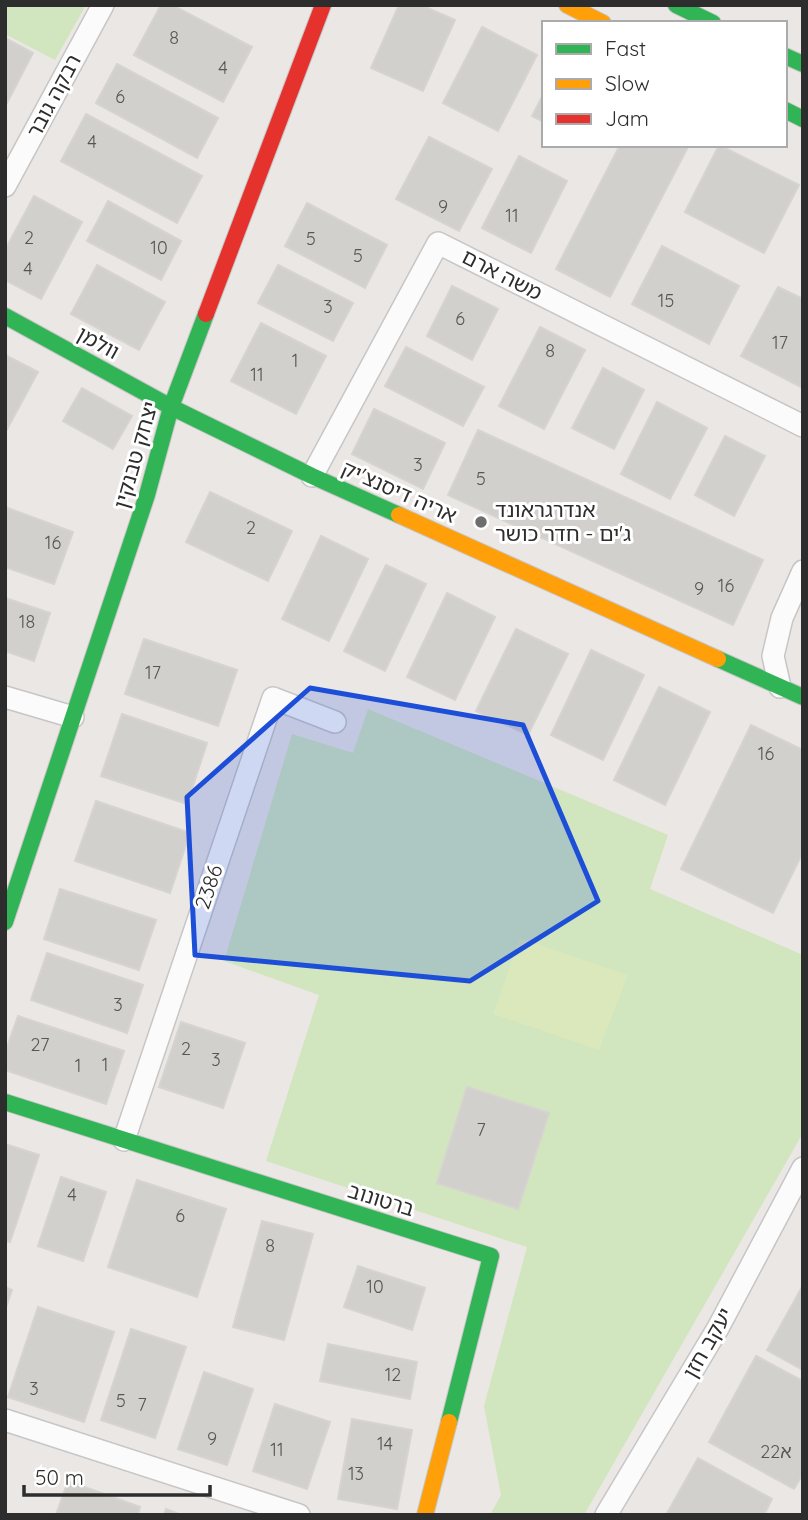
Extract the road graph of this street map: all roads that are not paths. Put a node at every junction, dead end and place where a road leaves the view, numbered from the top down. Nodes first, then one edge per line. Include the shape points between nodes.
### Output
1 (103, 5) edge
2 (323, 5) edge
3 (567, 5) edge
4 (676, 5) edge
5 (599, 21) edge
6 (709, 21) edge
7 (787, 57) edge
8 (803, 64) edge
9 (787, 111) edge
10 (803, 119) edge
11 (5, 187) edge
12 (5, 316) edge
13 (171, 407) junction
14 (803, 426) edge
15 (312, 476) junction
16 (803, 570) edge
17 (780, 687) junction
18 (5, 697) edge
19 (803, 697) edge
20 (73, 717) junction
21 (335, 722) dead end
22 (5, 922) edge
23 (5, 1102) edge
24 (124, 1140) junction
25 (803, 1168) edge
26 (5, 1420) edge
27 (299, 1515) edge
28 (425, 1515) edge
29 (606, 1515) edge

1 - 11 street, רבקה גובר
2 - 13 street, יצחק טבנקין
3 - 5 street
4 - 6 street
7 - 8 street
9 - 10 street
12 - 13 street, וולמן
13 - 15 street, אריה דיסנצ'יק
13 - 20 street, יצחק טבנקין via 147,495
14 - 15 street, משה ארם via 438,243
15 - 17 street, אריה דיסנצ'יק
16 - 17 street via 782,618 773,656
17 - 19 street, אריה דיסנצ'יק
18 - 20 street
20 - 22 street, יצחק טבנקין
21 - 24 street, 2386 via 273,698
23 - 24 street, ברטונוב
24 - 28 street, ברטונוב via 491,1256
25 - 29 street, יעקב חזן via 718,1328
26 - 27 street

